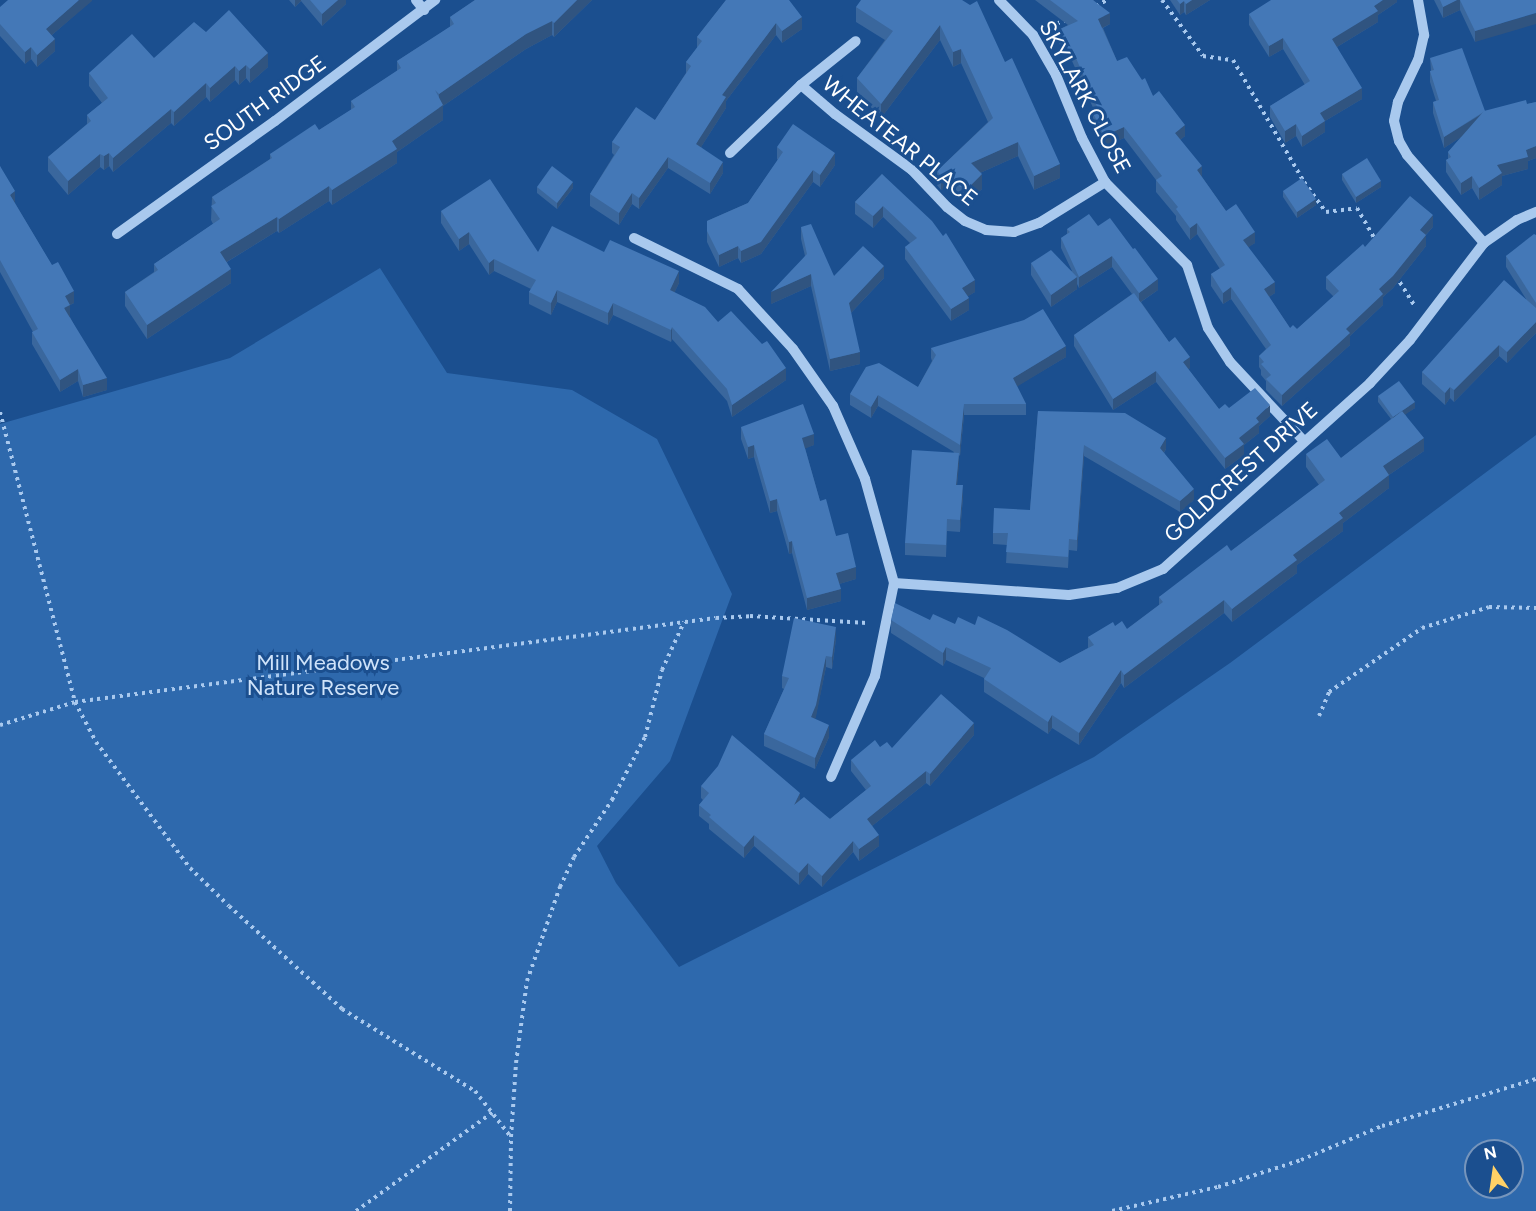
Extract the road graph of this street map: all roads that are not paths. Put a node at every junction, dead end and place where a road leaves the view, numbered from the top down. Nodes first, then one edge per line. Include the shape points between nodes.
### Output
1 (416, 0) edge
2 (435, 0) edge
3 (999, 0) edge
4 (1418, 0) edge
5 (424, 10) junction
6 (856, 41) dead end
7 (801, 85) junction
8 (730, 153) dead end
9 (1105, 182) junction
10 (1536, 212) edge
11 (117, 234) dead end
12 (634, 238) dead end
13 (1484, 243) junction
14 (1304, 441) junction
15 (894, 583) junction
16 (831, 777) dead end

1 - 5 street
2 - 5 street, SOUTH RIDGE
3 - 9 street, SKYLARK CLOSE via 1033,35 1056,75
4 - 13 street via 1424,35 1418,60 1398,102 1394,121 1399,141
5 - 11 street, SOUTH RIDGE
6 - 7 street, WHEATEAR PLACE
7 - 8 street, WHEATEAR PLACE
7 - 9 street, WHEATEAR PLACE via 912,170 947,207 986,230 1014,232 1039,224
9 - 14 street, SKYLARK CLOSE via 1187,265 1208,328 1230,362
10 - 13 street, GOLDCREST DRIVE
12 - 15 street via 738,289 794,349 833,406 850,442 865,479
13 - 14 street, GOLDCREST DRIVE via 1410,340 1370,383
14 - 15 street, GOLDCREST DRIVE via 1162,569 1117,588 1069,595
15 - 16 street via 876,676

